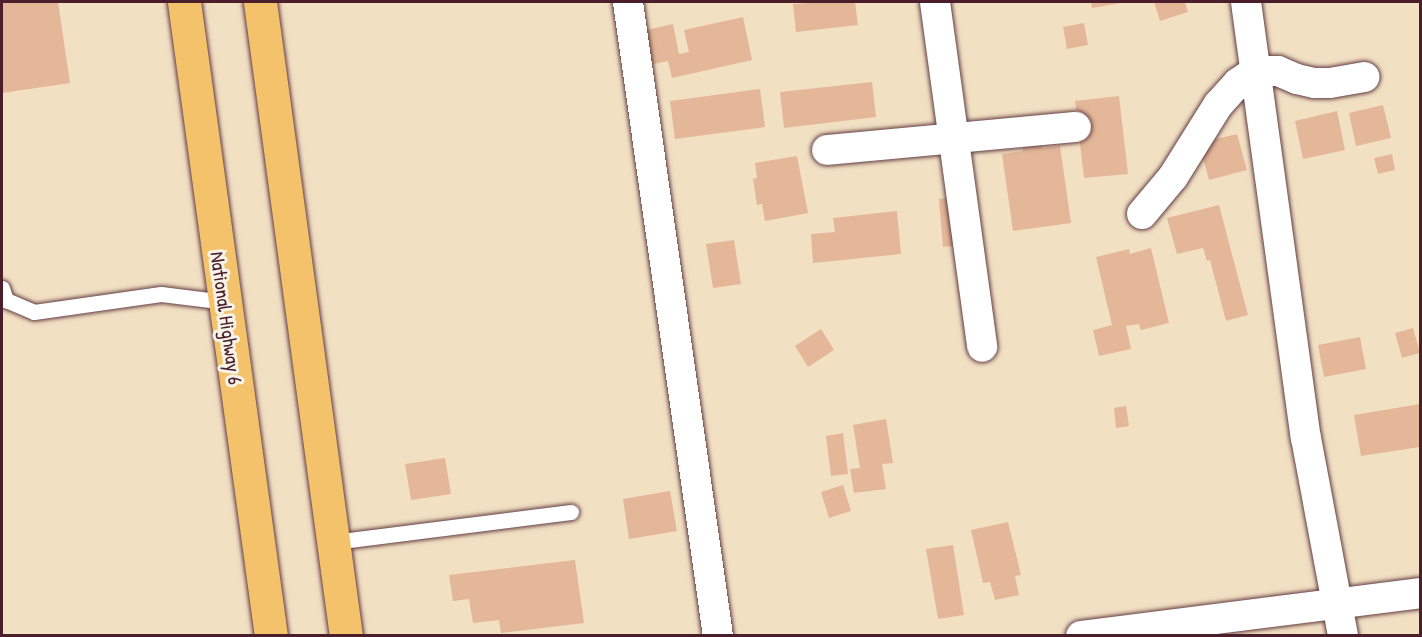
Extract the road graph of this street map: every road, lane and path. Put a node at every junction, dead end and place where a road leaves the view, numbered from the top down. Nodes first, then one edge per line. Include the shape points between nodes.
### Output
1 (184, 2) edge
2 (260, 2) edge
3 (628, 2) edge
4 (935, 2) edge
5 (1246, 2) edge
6 (1255, 71) junction
7 (1364, 77) dead end
8 (1076, 127) dead end
9 (952, 140) junction
10 (827, 150) dead end
11 (1142, 214) dead end
12 (2, 288) edge
13 (225, 302) junction
14 (982, 347) dead end
15 (571, 512) dead end
16 (333, 542) junction
17 (1420, 593) edge
18 (1336, 603) junction
19 (1155, 631) edge
20 (271, 636) edge
21 (346, 636) edge
22 (717, 636) edge
23 (1081, 636) edge
24 (1342, 636) edge

1 - 13 highway, National Highway 6
2 - 16 highway
3 - 22 street
4 - 9 street
5 - 6 street
6 - 7 street via 1278,71 1315,83
6 - 11 street via 1218,105 1173,177
6 - 18 street via 1306,438
8 - 9 street
9 - 10 street
9 - 14 street
12 - 13 lane via 6,300 34,312 161,294
13 - 20 highway, National Highway 6
15 - 16 lane
16 - 21 highway
17 - 18 street
18 - 19 street
18 - 24 street
19 - 23 street

